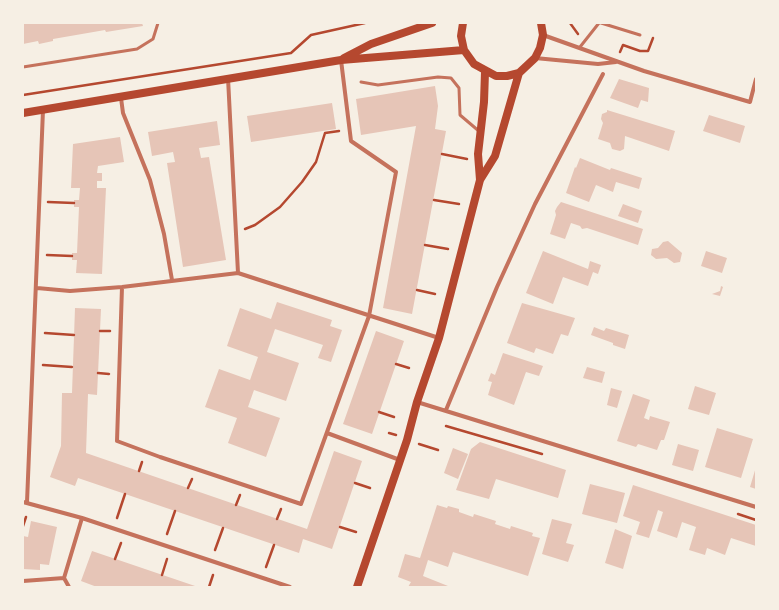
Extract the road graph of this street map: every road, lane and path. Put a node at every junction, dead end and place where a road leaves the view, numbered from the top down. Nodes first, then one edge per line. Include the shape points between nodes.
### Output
1 (158, 23) edge
2 (365, 23) edge
3 (432, 23) edge
4 (463, 23) edge
5 (541, 23) edge
6 (600, 23) edge
7 (640, 34) dead end
8 (542, 35) junction
9 (653, 38) dead end
10 (580, 47) junction
11 (464, 50) junction
12 (620, 52) dead end
13 (534, 58) junction
14 (341, 60) junction
15 (616, 62) junction
16 (23, 67) edge
17 (485, 72) junction
18 (519, 73) junction
19 (603, 74) dead end
20 (228, 78) junction
21 (756, 79) edge
22 (361, 82) dead end
23 (23, 95) edge
24 (121, 98) junction
25 (43, 110) junction
26 (23, 113) edge
27 (349, 129) junction
28 (480, 132) junction
29 (442, 154) dead end
30 (467, 159) dead end
31 (480, 180) junction
32 (434, 200) dead end
33 (40, 202) junction
34 (74, 203) dead end
35 (459, 204) dead end
36 (236, 233) junction
37 (425, 245) dead end
38 (448, 249) dead end
39 (38, 254) junction
40 (72, 256) dead end
41 (238, 273) junction
42 (172, 280) junction
43 (122, 287) junction
44 (37, 288) junction
45 (417, 290) dead end
46 (435, 294) dead end
47 (369, 316) junction
48 (34, 332) junction
49 (74, 336) dead end
50 (439, 338) junction
51 (33, 364) junction
52 (396, 364) dead end
53 (72, 367) dead end
54 (409, 368) dead end
55 (418, 402) junction
56 (446, 410) junction
57 (379, 412) dead end
58 (394, 417) dead end
59 (446, 426) dead end
60 (327, 433) junction
61 (544, 455) dead end
62 (400, 460) junction
63 (355, 483) dead end
64 (370, 488) dead end
65 (125, 494) dead end
66 (25, 502) edge
67 (756, 507) edge
68 (175, 511) dead end
69 (733, 513) dead end
70 (26, 517) dead end
71 (82, 518) junction
72 (117, 518) dead end
73 (756, 520) edge
74 (23, 526) edge
75 (340, 527) dead end
76 (223, 528) dead end
77 (356, 532) dead end
78 (167, 534) dead end
79 (121, 543) dead end
80 (274, 545) dead end
81 (215, 550) dead end
82 (116, 558) dead end
83 (167, 559) dead end
84 (266, 567) dead end
85 (162, 574) dead end
86 (213, 575) dead end
87 (64, 578) junction
88 (23, 581) edge
89 (69, 587) edge
90 (208, 587) edge
91 (290, 587) edge
92 (357, 587) edge

1 - 16 lane via 153,39 137,48
2 - 23 path via 311,35 291,53
3 - 14 main road via 371,44
4 - 11 main road via 461,36
5 - 8 main road
6 - 7 lane
6 - 10 lane
8 - 10 street
8 - 13 main road via 540,48
9 - 12 path via 648,51 623,45
10 - 15 street
11 - 14 main road
11 - 17 main road via 474,64
13 - 15 street via 598,64
13 - 18 main road
14 - 20 main road
14 - 27 street
15 - 21 street via 750,102
17 - 18 main road via 496,76
17 - 28 main road
18 - 31 main road via 495,156
19 - 56 street via 535,204 496,287
20 - 24 main road
20 - 36 street
22 - 28 lane via 378,85 438,77 451,78 459,88 460,116
24 - 25 main road
24 - 42 street via 123,113 150,180 164,234
25 - 26 main road
25 - 33 street
27 - 36 path via 326,133 316,162 280,207 255,225
27 - 47 street via 351,141 396,172
28 - 31 main road
29 - 30 path
31 - 50 main road
32 - 35 path
33 - 34 path
33 - 39 street
36 - 41 street
37 - 38 path
39 - 40 path
39 - 44 street
41 - 42 street
41 - 47 street
42 - 43 street
43 - 44 street via 70,291
43 - 60 street via 118,441 301,504
44 - 48 street
45 - 46 path
47 - 50 street
47 - 60 street
48 - 49 path
48 - 51 street
50 - 55 main road
51 - 53 path
51 - 66 street
52 - 54 path
55 - 56 street
55 - 62 main road
56 - 67 street
57 - 58 path
59 - 61 path
60 - 62 street
62 - 92 main road
63 - 64 path
65 - 72 path
66 - 71 street
68 - 78 path
69 - 73 path
70 - 74 path
71 - 87 street
71 - 91 street
75 - 77 path
76 - 81 path
79 - 82 path
80 - 84 path
83 - 85 path
86 - 90 path
87 - 88 street
87 - 89 street

